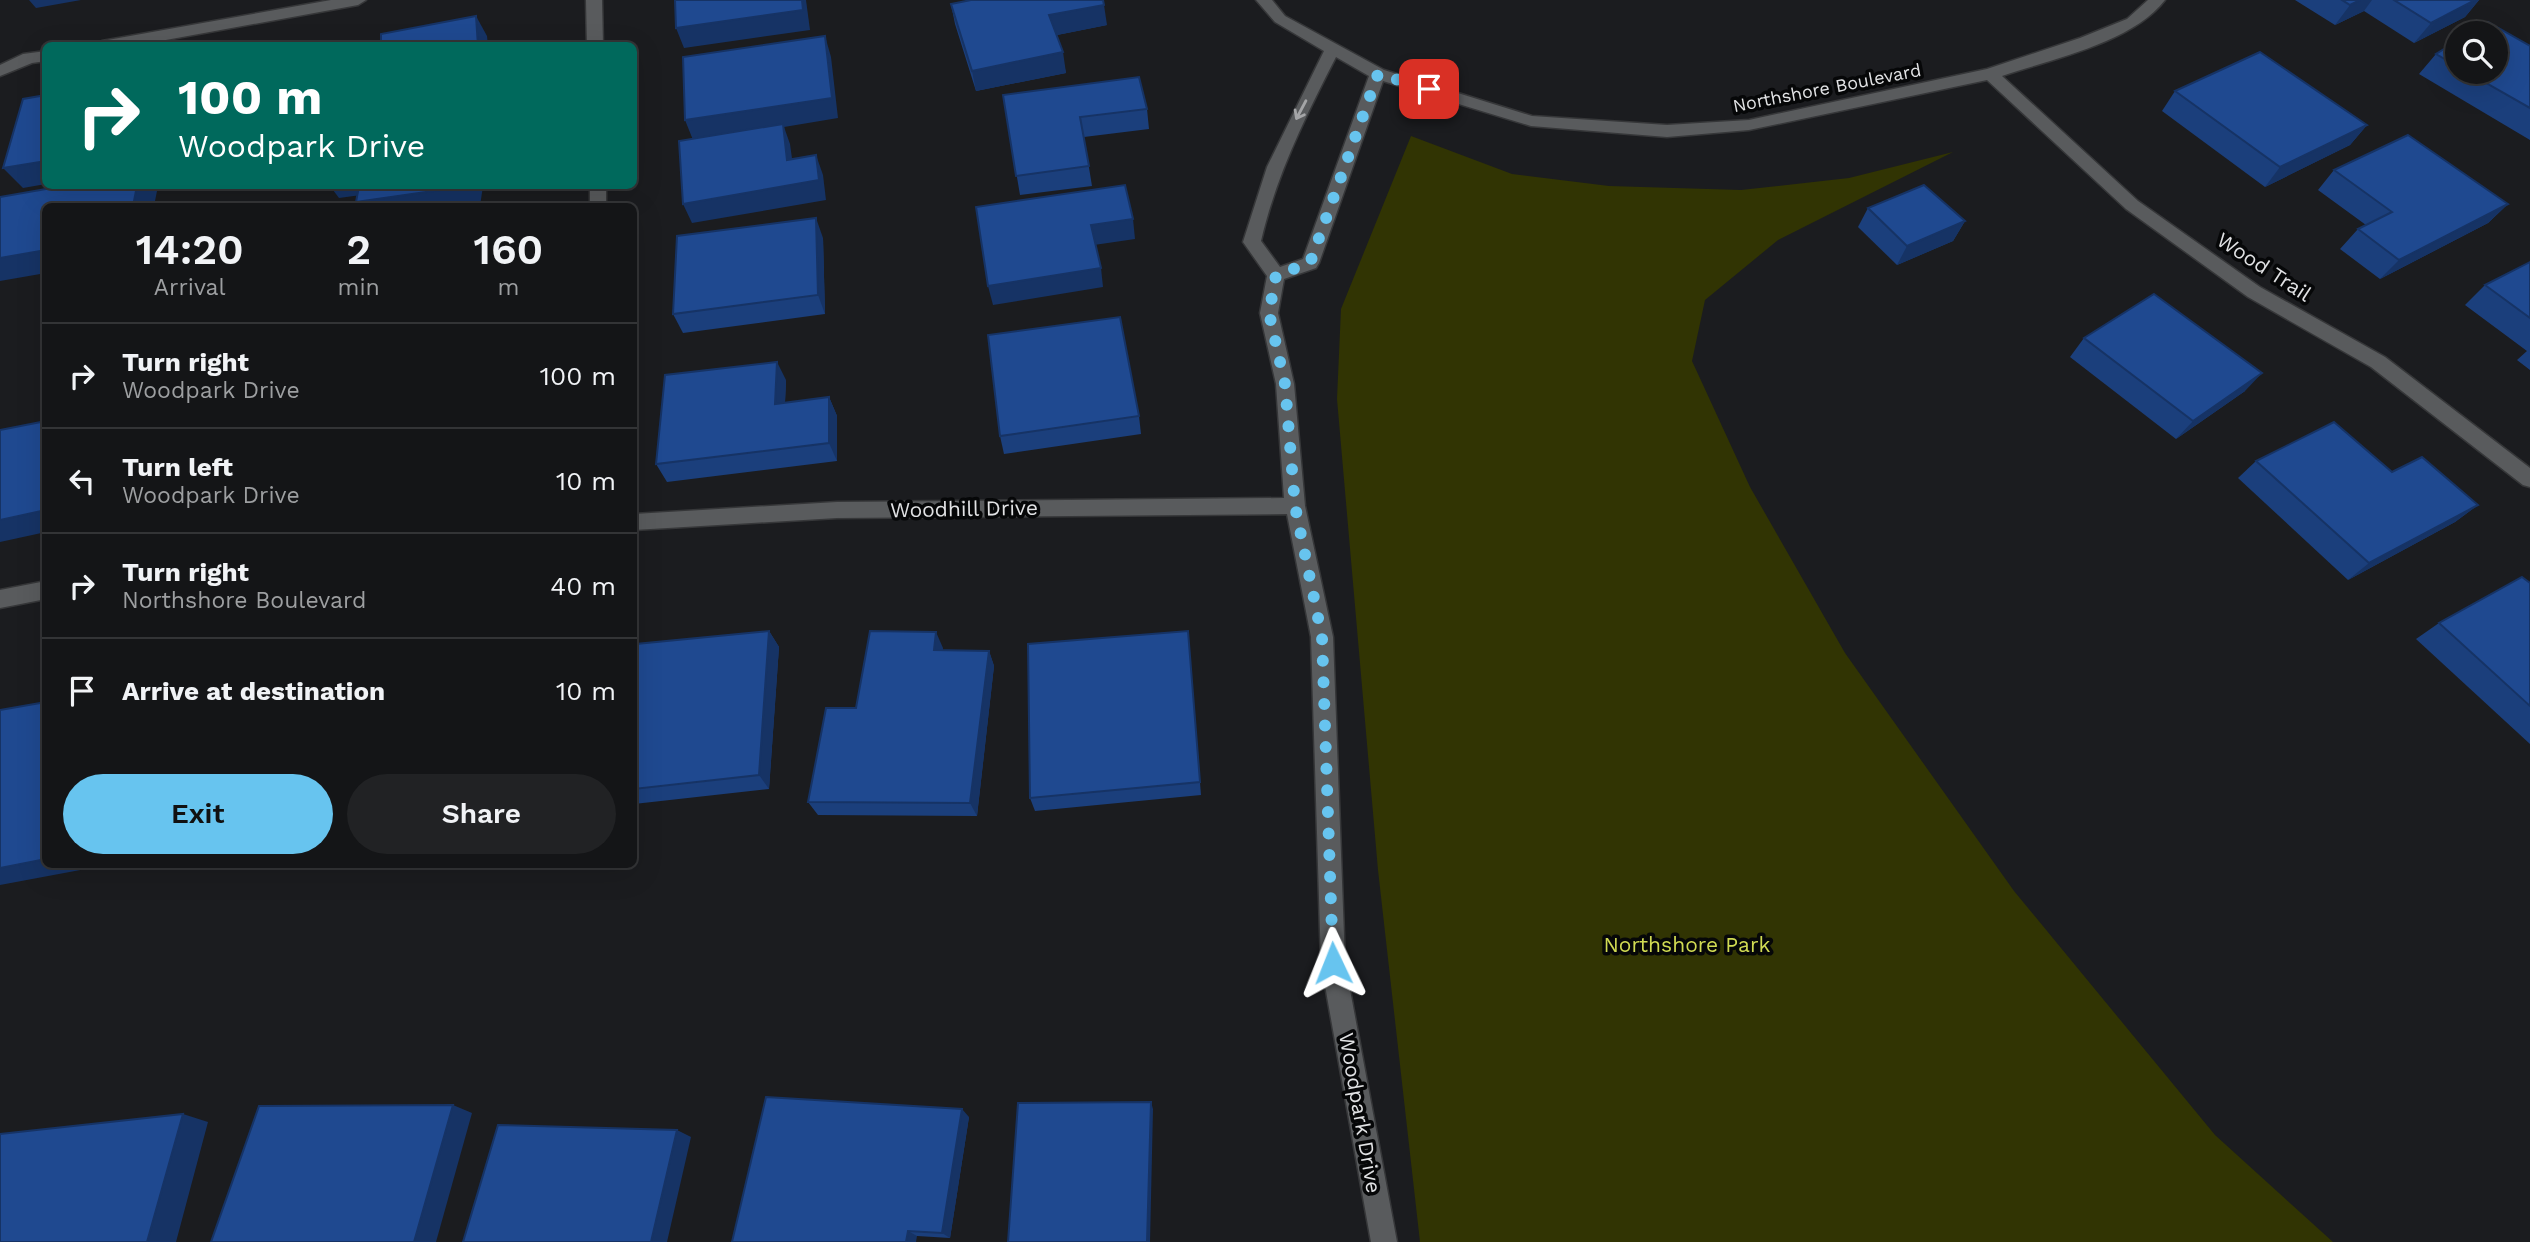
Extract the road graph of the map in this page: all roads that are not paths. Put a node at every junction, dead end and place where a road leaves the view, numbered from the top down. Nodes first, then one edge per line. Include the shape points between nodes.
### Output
1 (358, 0) edge
2 (594, 0) edge
3 (1264, 0) edge
4 (2157, 0) edge
5 (124, 42) edge
6 (595, 42) edge
7 (1333, 50) junction
8 (42, 56) edge
9 (0, 71) edge
10 (1378, 74) junction
11 (1990, 74) junction
12 (1276, 275) junction
13 (2530, 479) edge
14 (1295, 506) junction
15 (637, 522) edge
16 (42, 591) edge
17 (0, 599) edge
18 (1384, 1242) edge

1 - 5 street
2 - 6 street
3 - 7 street, Northshore Boulevard via 1280,19
4 - 11 street, Northshore Boulevard via 2132,22
7 - 10 street, Northshore Boulevard
7 -> 12 street via 1286,138 1259,207 1252,242
8 - 9 street
10 - 11 street, Northshore Boulevard via 1531,121 1667,131 1749,125
10 - 12 street via 1310,263
11 - 13 street, Wood Trail via 2132,205 2254,292 2378,362
12 - 14 street, Woodpark Drive via 1269,313 1285,384
14 - 15 street, Woodhill Drive via 837,510
14 - 18 street, Woodpark Drive via 1322,637 1333,963
16 - 17 street

